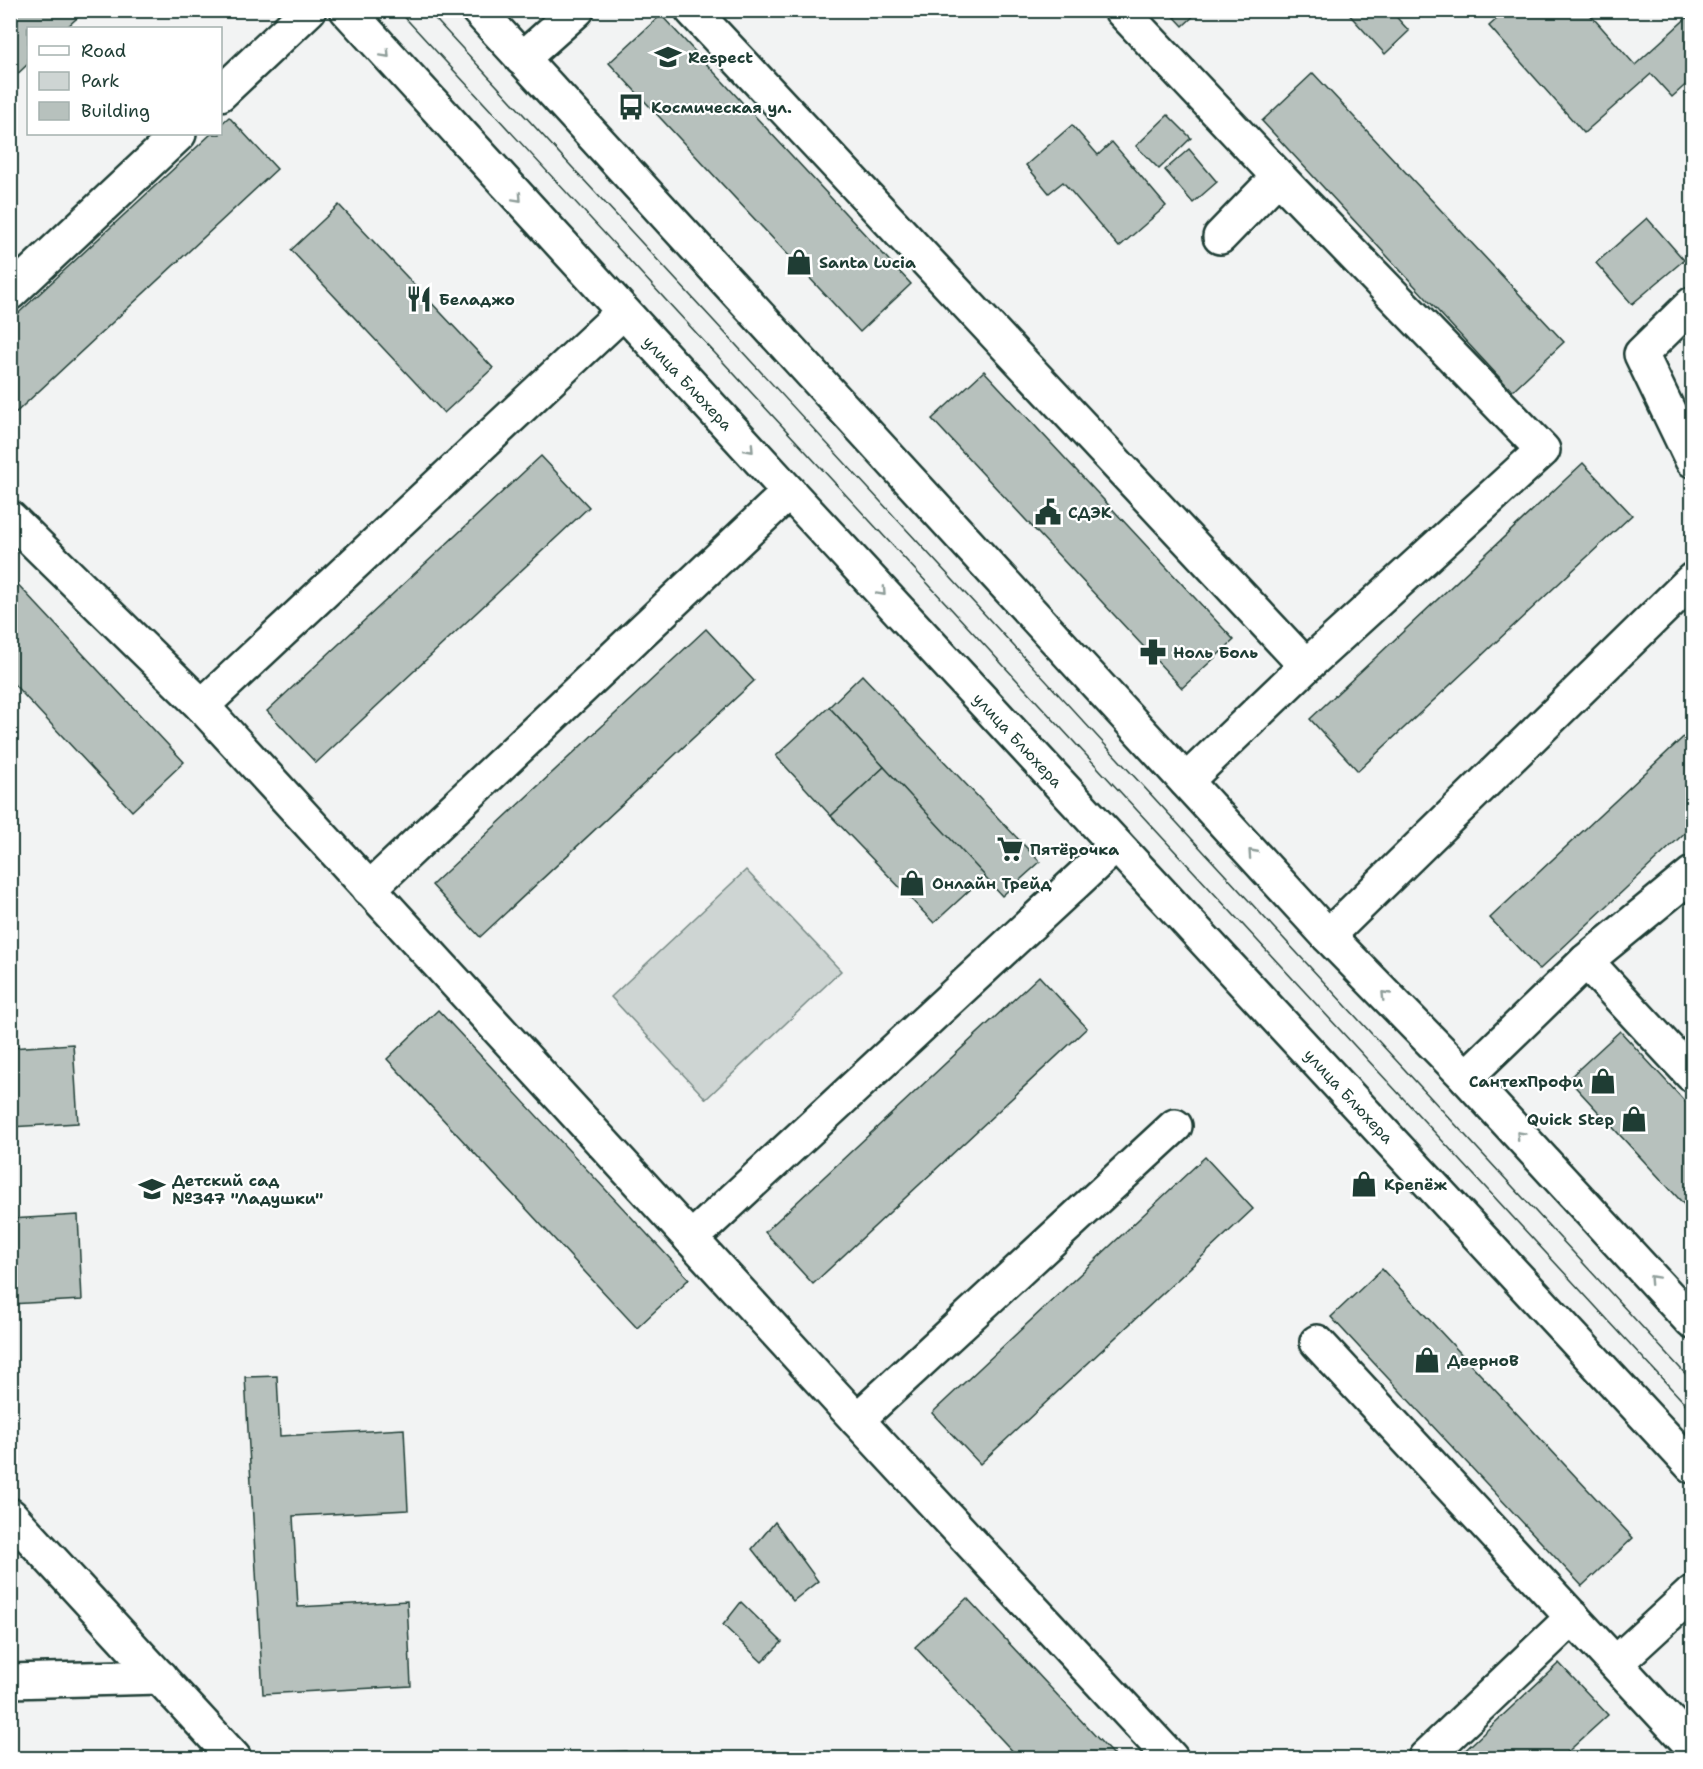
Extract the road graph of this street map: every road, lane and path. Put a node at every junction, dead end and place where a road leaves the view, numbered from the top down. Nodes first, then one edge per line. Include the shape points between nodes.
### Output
1 (309, 10) edge
2 (347, 10) edge
3 (478, 10) edge
4 (577, 10) edge
5 (692, 10) edge
6 (1121, 10) edge
7 (522, 59) junction
8 (222, 92) edge
9 (178, 135) edge
10 (1278, 177) junction
11 (1220, 237) dead end
12 (10, 293) edge
13 (1692, 304) edge
14 (623, 312) junction
15 (1692, 460) edge
16 (789, 492) junction
17 (10, 518) edge
18 (1692, 580) edge
19 (1306, 666) junction
20 (202, 706) junction
21 (1186, 781) junction
22 (1116, 845) junction
23 (1692, 874) edge
24 (369, 888) junction
25 (1328, 936) junction
26 (1586, 961) junction
27 (1692, 1075) edge
28 (1466, 1077) junction
29 (1174, 1126) dead end
30 (691, 1239) junction
31 (1692, 1322) edge
32 (1317, 1342) dead end
33 (857, 1420) junction
34 (1692, 1466) edge
35 (10, 1515) edge
36 (1692, 1593) edge
37 (1573, 1617) junction
38 (1616, 1663) junction
39 (160, 1677) junction
40 (10, 1681) edge
41 (1692, 1746) edge
42 (234, 1758) edge
43 (1171, 1758) edge
44 (1425, 1758) edge

1 - 8 street
2 -> 14 street, улица Блюхера
3 - 7 street
4 - 7 street
5 - 19 street
6 - 10 street
7 - 21 street
9 - 12 street
10 - 11 street
10 - 19 street via 1544,450
13 - 15 street via 1641,354
14 -> 16 street, улица Блюхера
14 - 20 street
16 -> 22 street, улица Блюхера
16 - 24 street
17 - 20 street
18 - 25 street
19 - 21 street
20 - 24 street
25 -> 21 street
22 - 30 street
22 - 34 street, улица Блюхера
23 - 26 street
24 - 30 street
28 -> 25 street
26 - 27 street
26 - 28 street
31 -> 28 street
29 - 33 street
30 - 33 street
32 - 37 street
33 - 43 street
35 - 39 street
36 - 38 street
37 - 38 street
37 - 44 street
38 - 41 street
39 - 40 street
39 - 42 street

